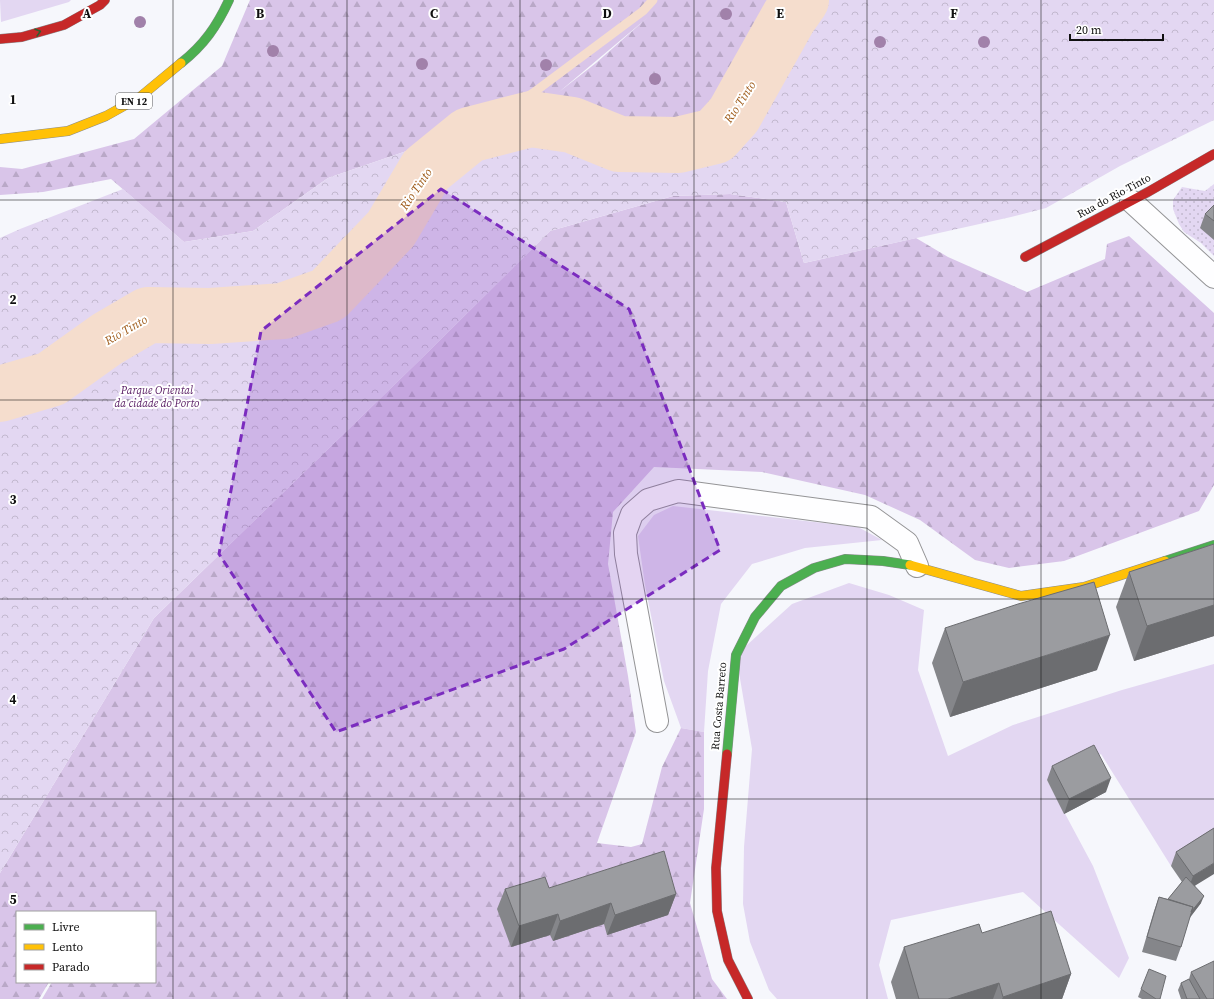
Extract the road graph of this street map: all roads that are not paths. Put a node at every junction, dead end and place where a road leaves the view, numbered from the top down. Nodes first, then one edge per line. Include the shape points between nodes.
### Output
1 (105, 0) edge
2 (229, 0) edge
3 (0, 39) edge
4 (0, 139) edge
5 (1214, 154) edge
6 (1131, 201) junction
7 (1025, 257) dead end
8 (1214, 277) edge
9 (1214, 545) edge
10 (917, 566) junction
11 (657, 721) dead end
12 (748, 999) edge

3 -> 1 main road via 22,37 64,25
2 - 4 main road, EN 12 via 220,19 196,50 140,97 106,116 68,131
5 - 6 main road, Rua do Rio Tinto
6 - 7 main road, Rua do Rio Tinto
6 - 8 street
9 - 10 main road, Rua Costa Barreto via 1084,587 1021,596
10 - 11 street via 907,543 871,517 678,491 648,500 632,514 625,533 626,554
10 - 12 main road, Rua Costa Barreto via 845,559 814,568 781,586 755,617 736,655 716,868 717,912 728,960

